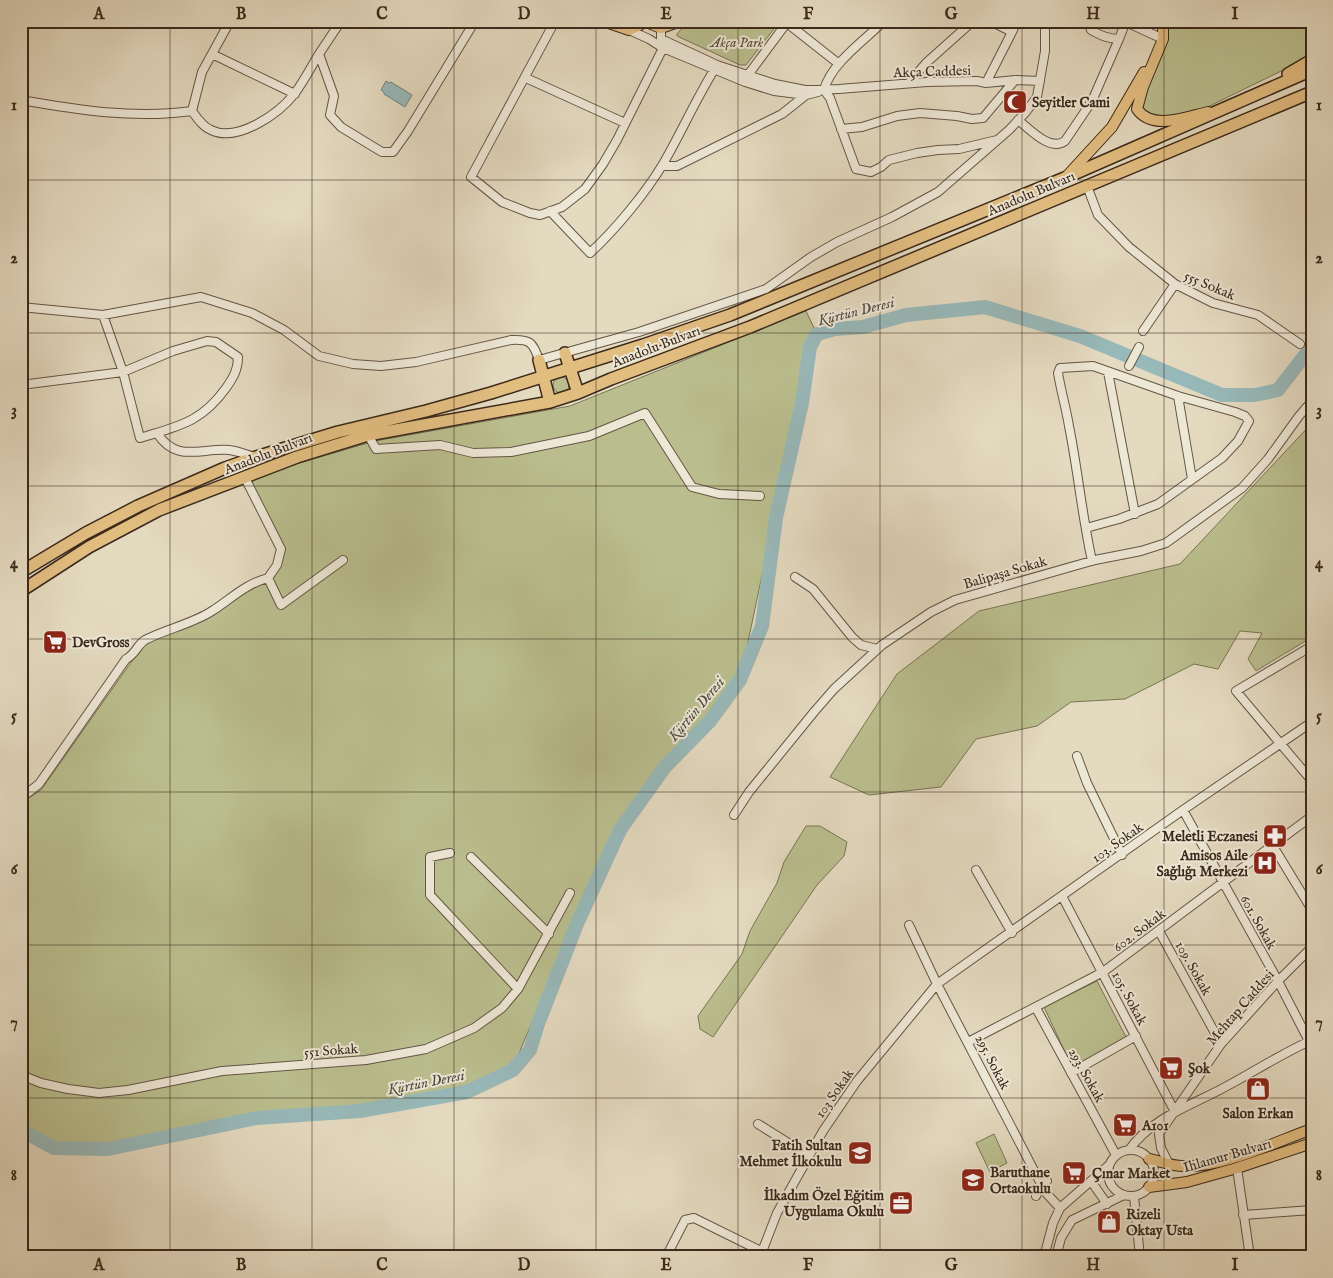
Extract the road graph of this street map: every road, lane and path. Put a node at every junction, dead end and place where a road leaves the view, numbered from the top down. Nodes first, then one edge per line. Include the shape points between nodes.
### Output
1 (230, 21) edge
2 (341, 21) edge
3 (475, 21) edge
4 (554, 21) edge
5 (604, 21) edge
6 (681, 21) edge
7 (884, 21) edge
8 (973, 21) edge
9 (990, 21) edge
10 (1017, 21) edge
11 (1045, 21) edge
12 (1088, 21) edge
13 (1126, 21) edge
14 (1163, 21) edge
15 (788, 22) edge
16 (655, 24) edge
17 (627, 27) edge
18 (1012, 32) junction
19 (1163, 38) junction
20 (1119, 39) junction
21 (663, 48) junction
22 (676, 49) junction
23 (212, 54) junction
24 (320, 54) junction
25 (1312, 60) edge
26 (839, 64) junction
27 (715, 67) junction
28 (1312, 70) edge
29 (748, 75) junction
30 (526, 78) junction
31 (1015, 80) junction
32 (1040, 81) junction
33 (909, 83) junction
34 (986, 83) junction
35 (1266, 89) junction
36 (824, 90) junction
37 (1312, 91) edge
38 (294, 94) junction
39 (806, 96) junction
40 (21, 100) edge
41 (1221, 108) junction
42 (192, 111) junction
43 (1018, 120) junction
44 (625, 123) junction
45 (841, 129) junction
46 (998, 140) junction
47 (662, 166) junction
48 (1067, 177) junction
49 (1087, 186) junction
50 (550, 212) junction
51 (1175, 284) junction
52 (21, 306) edge
53 (103, 315) junction
54 (1143, 331) dead end
55 (1300, 344) dead end
56 (1139, 347) dead end
57 (565, 353) junction
58 (539, 360) junction
59 (1129, 366) dead end
60 (570, 368) junction
61 (123, 372) junction
62 (1108, 372) junction
63 (543, 376) junction
64 (21, 385) edge
65 (578, 394) junction
66 (1178, 396) junction
67 (1312, 401) edge
68 (550, 402) junction
69 (157, 432) junction
70 (368, 435) junction
71 (256, 457) junction
72 (244, 476) junction
73 (1192, 479) junction
74 (760, 496) dead end
75 (1135, 514) junction
76 (1086, 528) junction
77 (343, 560) dead end
78 (1092, 561) junction
79 (21, 572) edge
80 (795, 577) dead end
81 (268, 578) junction
82 (21, 591) edge
83 (1312, 646) edge
84 (877, 649) junction
85 (1312, 722) edge
86 (1281, 744) junction
87 (1077, 756) dead end
88 (1312, 781) edge
89 (21, 798) edge
90 (1183, 810) junction
91 (734, 815) dead end
92 (1312, 816) edge
93 (1273, 846) junction
94 (450, 853) dead end
95 (1122, 855) junction
96 (471, 857) dead end
97 (976, 870) dead end
98 (1222, 882) junction
99 (570, 893) dead end
100 (1062, 896) junction
101 (1312, 910) edge
102 (909, 925) dead end
103 (1159, 931) junction
104 (1012, 932) junction
105 (549, 934) junction
106 (1312, 947) edge
107 (1102, 972) junction
108 (1278, 980) junction
109 (937, 984) junction
110 (518, 989) junction
111 (1036, 1008) junction
112 (1136, 1036) junction
113 (968, 1042) junction
114 (1311, 1042) edge
115 (1222, 1044) junction
116 (1071, 1073) junction
117 (21, 1075) edge
118 (1175, 1112) junction
119 (758, 1124) dead end
120 (1312, 1129) edge
121 (1312, 1143) edge
122 (1129, 1150) junction
123 (1116, 1155) junction
124 (809, 1156) junction
125 (1149, 1159) junction
126 (1169, 1164) junction
127 (1108, 1166) junction
128 (1237, 1168) junction
129 (1092, 1181) junction
130 (1044, 1182) junction
131 (1149, 1187) junction
132 (1124, 1195) junction
133 (1036, 1196) dead end
134 (1134, 1196) junction
135 (1107, 1204) junction
136 (1060, 1208) junction
137 (1312, 1210) edge
138 (1243, 1215) junction
139 (761, 1254) edge
140 (666, 1257) edge
141 (774, 1257) edge
142 (1044, 1257) edge
143 (1056, 1257) edge
144 (1140, 1257) edge
145 (1250, 1257) edge

1 - 23 street
2 - 24 street
3 - 24 street via 392,152 382,152 341,127 330,115 334,96
4 - 30 street
5 - 17 main road
6 - 16 main road
7 - 26 street
8 - 33 street via 933,56
9 - 18 street
10 - 18 street
11 - 32 street
12 - 20 street via 1091,30
13 - 19 street
13 - 20 street
14 - 19 main road
15 - 26 street
15 - 29 street
16 - 17 main road
16 - 22 street via 661,39
17 - 21 street, Akça Caddesi
18 - 34 street
19 - 41 main road via 1138,102 1140,114 1159,121
19 - 48 main road via 1112,127
20 - 43 street via 1092,101 1064,141 1060,144 1048,142
21 - 22 street, Akça Caddesi
21 - 44 street
22 - 27 street, Akça Caddesi
23 - 38 street
23 - 42 street via 202,72
24 - 38 street
25 - 35 highway
26 - 36 street
27 - 29 street, Akça Caddesi
27 - 39 street, Akça Caddesi via 774,91
27 - 47 street
28 - 35 highway
29 - 36 street, Akça Caddesi via 775,84
30 - 44 street
30 - 50 street via 471,177 502,202 530,213
31 - 32 street, Akça Caddesi
31 - 34 street, Akça Caddesi
31 - 45 street via 983,118 920,113
32 - 43 street via 1037,97
33 - 34 street, Akça Caddesi
33 - 36 street, Akça Caddesi
35 - 41 highway, Anadolu Bulvarı
36 - 39 street, Akça Caddesi
36 - 45 street
37 - 49 highway, Anadolu Bulvarı
38 - 42 street via 276,113 232,133 211,131
39 - 47 street via 782,114 677,166
40 - 42 street via 93,112 166,115
41 - 48 highway, Anadolu Bulvarı
43 - 46 street
44 - 50 street via 608,156 585,189
45 - 46 street via 856,169 870,172 889,160
46 - 57 street via 938,192 811,257 766,289
47 - 50 street via 590,253
48 - 60 highway, Anadolu Bulvarı via 730,315
49 - 51 street, 555 Sokak via 1098,215 1129,247
49 - 65 highway, Anadolu Bulvarı via 750,327
51 - 54 street
51 - 55 street, 555 Sokak via 1213,303 1258,315
52 - 53 street
53 - 58 street via 201,297 252,313 284,330 320,356 353,364 380,366 416,362 511,340 531,343
53 - 61 street
56 - 59 street
57 - 58 street
57 - 60 highway
58 - 63 highway
60 - 63 highway, Anadolu Bulvarı
60 - 65 highway
61 - 64 street
61 - 69 street via 140,438
61 - 69 street via 207,341 216,342 238,357 235,375 210,408 198,418
62 - 66 street
62 - 75 street
62 - 76 street via 1093,366 1079,366 1060,368 1058,373
63 - 68 highway
63 - 71 highway, Anadolu Bulvarı
65 - 68 highway, Anadolu Bulvarı
66 - 73 street
66 - 73 street via 1235,412 1249,421 1238,441 1222,458
67 - 78 street, Balipaşa Sokak via 1242,488 1166,542
68 - 70 highway, Anadolu Bulvarı
69 - 71 street via 164,443 179,452 229,450
70 - 72 highway, Anadolu Bulvarı
70 - 74 street via 376,449 440,445 473,453 510,452 590,436 645,414 692,487 719,494
71 - 79 highway, Anadolu Bulvarı via 138,506
72 - 81 street via 281,549 277,565
72 - 82 highway, Anadolu Bulvarı via 159,510 89,547
73 - 75 street via 1158,504
75 - 76 street
76 - 78 street
77 - 81 street via 281,605
78 - 84 street, Balipaşa Sokak via 955,600 931,612
80 - 84 street via 813,589 856,641
81 - 89 street via 234,594 211,612 142,641 39,784
83 - 86 street via 1236,691
84 - 91 street, Balipaşa Sokak via 814,712
85 - 86 street, 103. Sokak
86 - 88 street
86 - 90 street, 103. Sokak
87 - 95 street
90 - 95 street, 103. Sokak
90 - 98 street, 601. Sokak
92 - 93 street, 602. Sokak
93 - 98 street, 602. Sokak
93 - 101 street
94 - 110 street via 430,857 430,895
95 - 100 street, 103. Sokak
96 - 105 street
97 - 104 street
98 - 103 street, 602. Sokak
98 - 108 street, 601. Sokak
99 - 105 street, 551 Sokak
100 - 104 street, 103. Sokak
100 - 107 street, 105. Sokak
102 - 109 street, 295. Sokak
103 - 107 street, 602. Sokak
103 - 115 street, 109. Sokak
104 - 109 street, 103. Sokak
105 - 110 street, 551 Sokak
106 - 108 street, Mehtap Caddesi
107 - 111 street, 602. Sokak
107 - 112 street, 105. Sokak
108 - 114 street, 601. Sokak
108 - 115 street, Mehtap Caddesi
109 - 113 street, 295. Sokak
109 - 124 street, 103 Sokak via 856,1081
110 - 117 street, 551 Sokak via 502,1008 474,1028 426,1049 366,1060 222,1071 99,1093 41,1084
111 - 113 street, 602. Sokak
111 - 116 street, 293. Sokak
112 - 116 street
112 - 118 street, 105. Sokak
113 - 130 street, 295. Sokak
114 - 118 street
115 - 118 street, Mehtap Caddesi
116 - 123 street, 293. Sokak
118 - 122 street, Mehtap Caddesi via 1145,1130
118 - 126 street via 1159,1134 1161,1148
119 - 124 street
120 - 126 main road, Ihlamur Bulvarı via 1211,1163
121 - 128 main road, Ihlamur Bulvarı
122 - 123 street
122 - 125 street via 1140,1152
123 - 127 street
124 - 139 street, 103 Sokak via 777,1213
125 - 126 main road, Ihlamur Bulvarı
125 - 131 street via 1154,1173
127 - 129 street
127 - 132 street via 1112,1187
128 - 131 main road, Ihlamur Bulvarı via 1187,1182
128 - 138 street
129 - 135 street
129 - 136 street
130 - 133 street
130 - 136 street, 295. Sokak via 1047,1194
131 - 134 street
132 - 134 street
132 - 135 street
134 - 144 street
135 - 143 street via 1072,1220 1061,1238
136 - 142 street
137 - 138 street
138 - 145 street
139 - 140 street via 694,1218 685,1220
139 - 141 street

